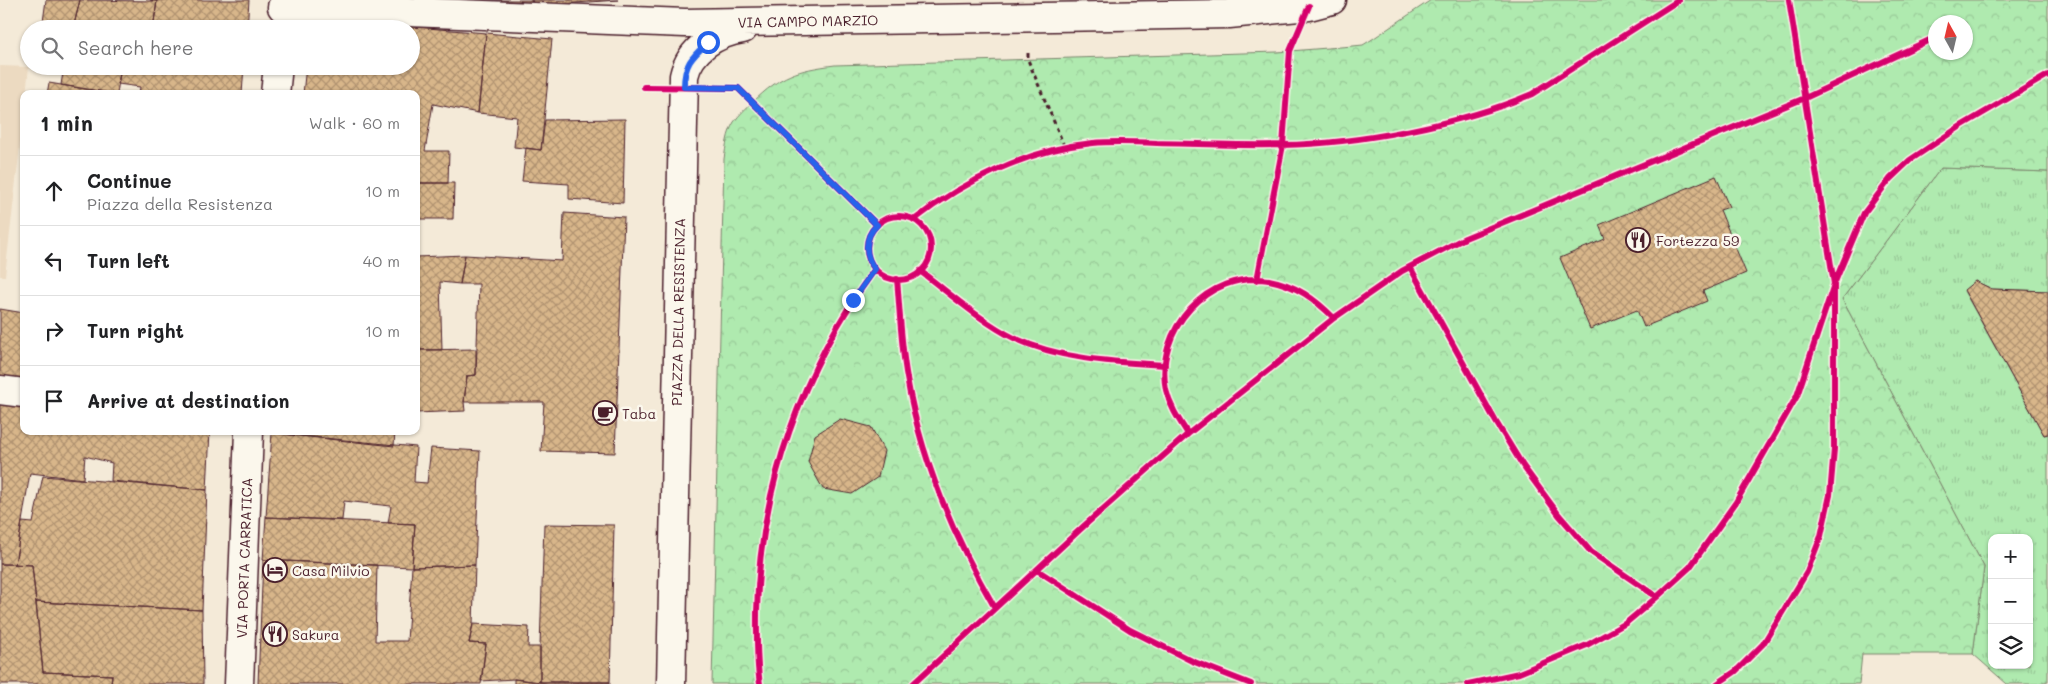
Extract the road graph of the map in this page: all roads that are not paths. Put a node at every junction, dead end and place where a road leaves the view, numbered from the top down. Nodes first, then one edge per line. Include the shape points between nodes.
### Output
1 (1332, 0) edge
2 (282, 12) edge
3 (798, 21) junction
4 (277, 75) edge
5 (275, 90) edge
6 (0, 390) edge
7 (20, 392) edge
8 (249, 435) edge
9 (239, 684) edge
10 (671, 684) edge

1 - 3 street, VIA CAMPO MARZIO via 1263,12
2 - 3 street, VIA CAMPO MARZIO via 645,22
3 - 10 street, PIAZZA DELLA RESISTENZA via 730,31 708,42 692,57 684,76
4 - 5 street
6 - 7 street
8 - 9 street, VIA PORTA CARRATICA

